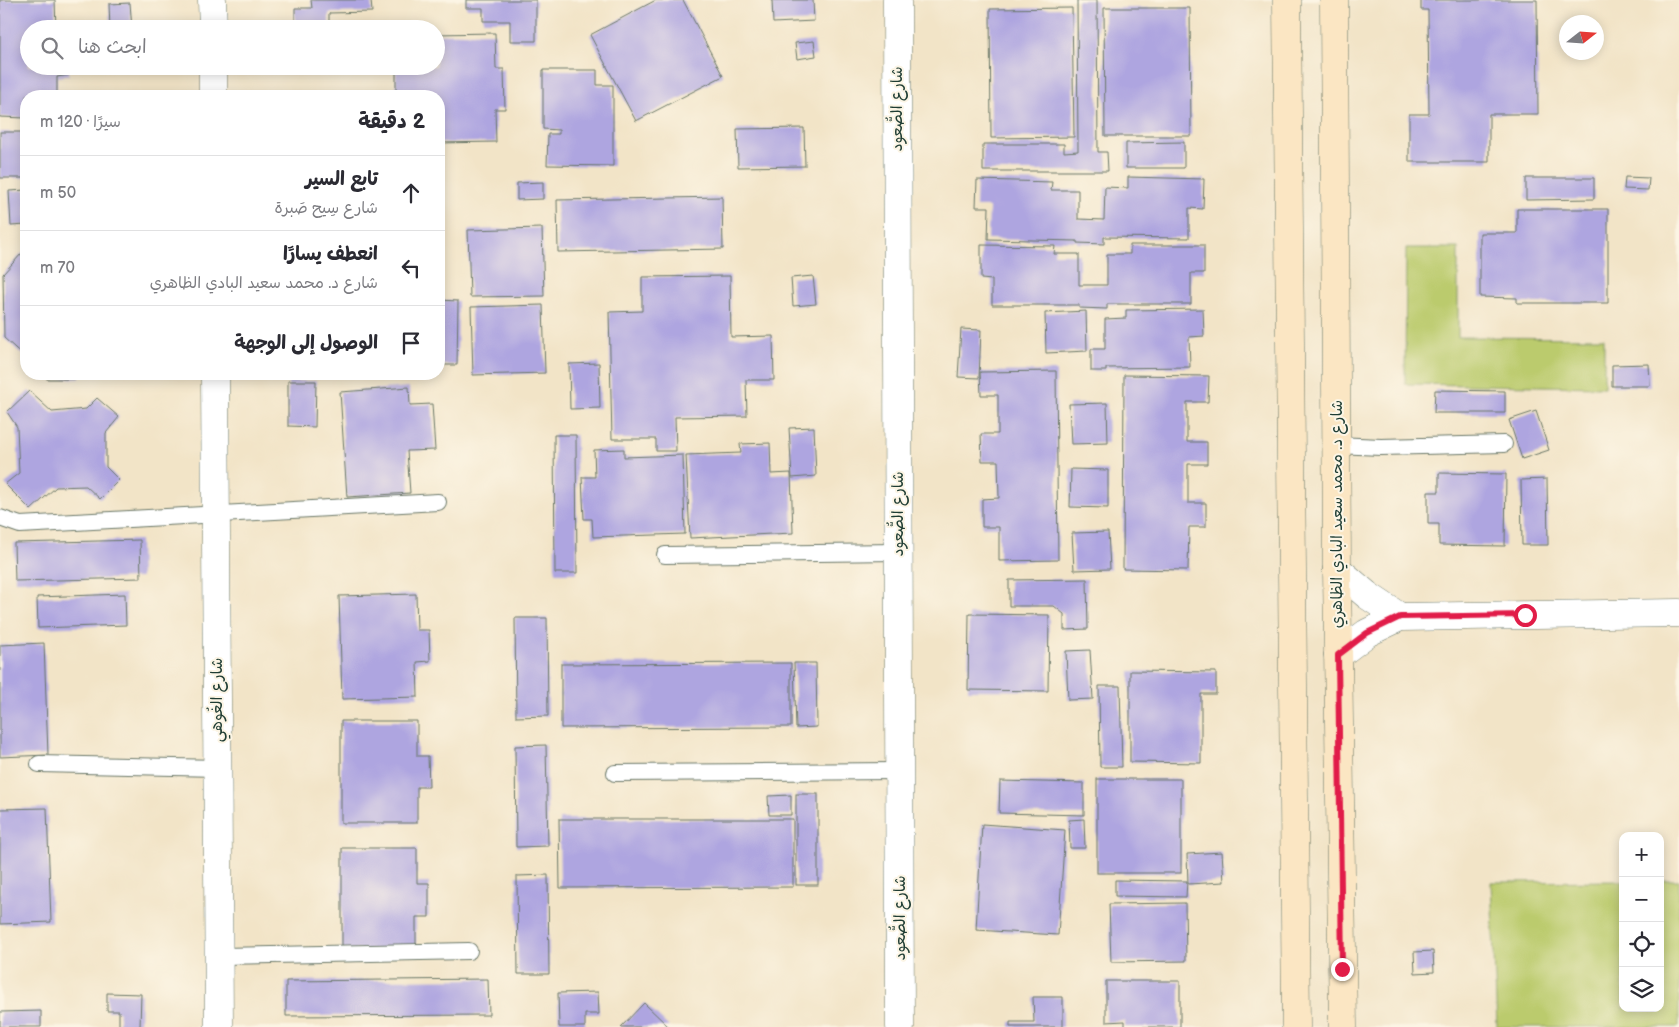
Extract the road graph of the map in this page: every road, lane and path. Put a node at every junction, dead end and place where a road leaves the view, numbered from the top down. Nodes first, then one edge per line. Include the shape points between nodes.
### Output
1 (212, 0) edge
2 (897, 0) edge
3 (1287, 0) edge
4 (1334, 0) edge
5 (213, 20) edge
6 (213, 75) edge
7 (213, 90) edge
8 (215, 380) edge
9 (1504, 444) dead end
10 (1336, 445) junction
11 (438, 502) dead end
12 (216, 513) junction
13 (0, 518) edge
14 (898, 552) junction
15 (665, 555) dead end
16 (1337, 569) junction
17 (1679, 613) edge
18 (1400, 617) junction
19 (1338, 655) junction
20 (39, 764) dead end
21 (218, 768) junction
22 (899, 771) junction
23 (615, 774) dead end
24 (469, 951) dead end
25 (219, 956) junction
26 (219, 1027) edge
27 (900, 1027) edge
28 (1296, 1027) edge
29 (1343, 1027) edge

1 - 5 street
2 - 14 street, شارع الصُّعود
3 - 28 street
4 - 10 street, شارع د. محمد سعيد البادي الظاهري
6 - 7 street
8 - 12 street, شارع الغُوهي
9 - 10 lane
10 - 16 street, شارع د. محمد سعيد البادي الظاهري
11 - 12 lane
12 - 13 lane via 20,525
12 - 21 street, شارع الغُوهي
14 - 15 lane
14 - 22 street, شارع الصُّعود
16 - 18 street
16 - 19 street, شارع د. محمد سعيد البادي الظاهري
17 - 18 street
18 - 19 street via 1367,633
19 - 29 street, شارع د. محمد سعيد البادي الظاهري
20 - 21 lane
21 - 25 street, شارع الغُوهي
22 - 23 lane
22 - 27 street, شارع الصُّعود
24 - 25 lane
25 - 26 street, شارع الغُوهي

